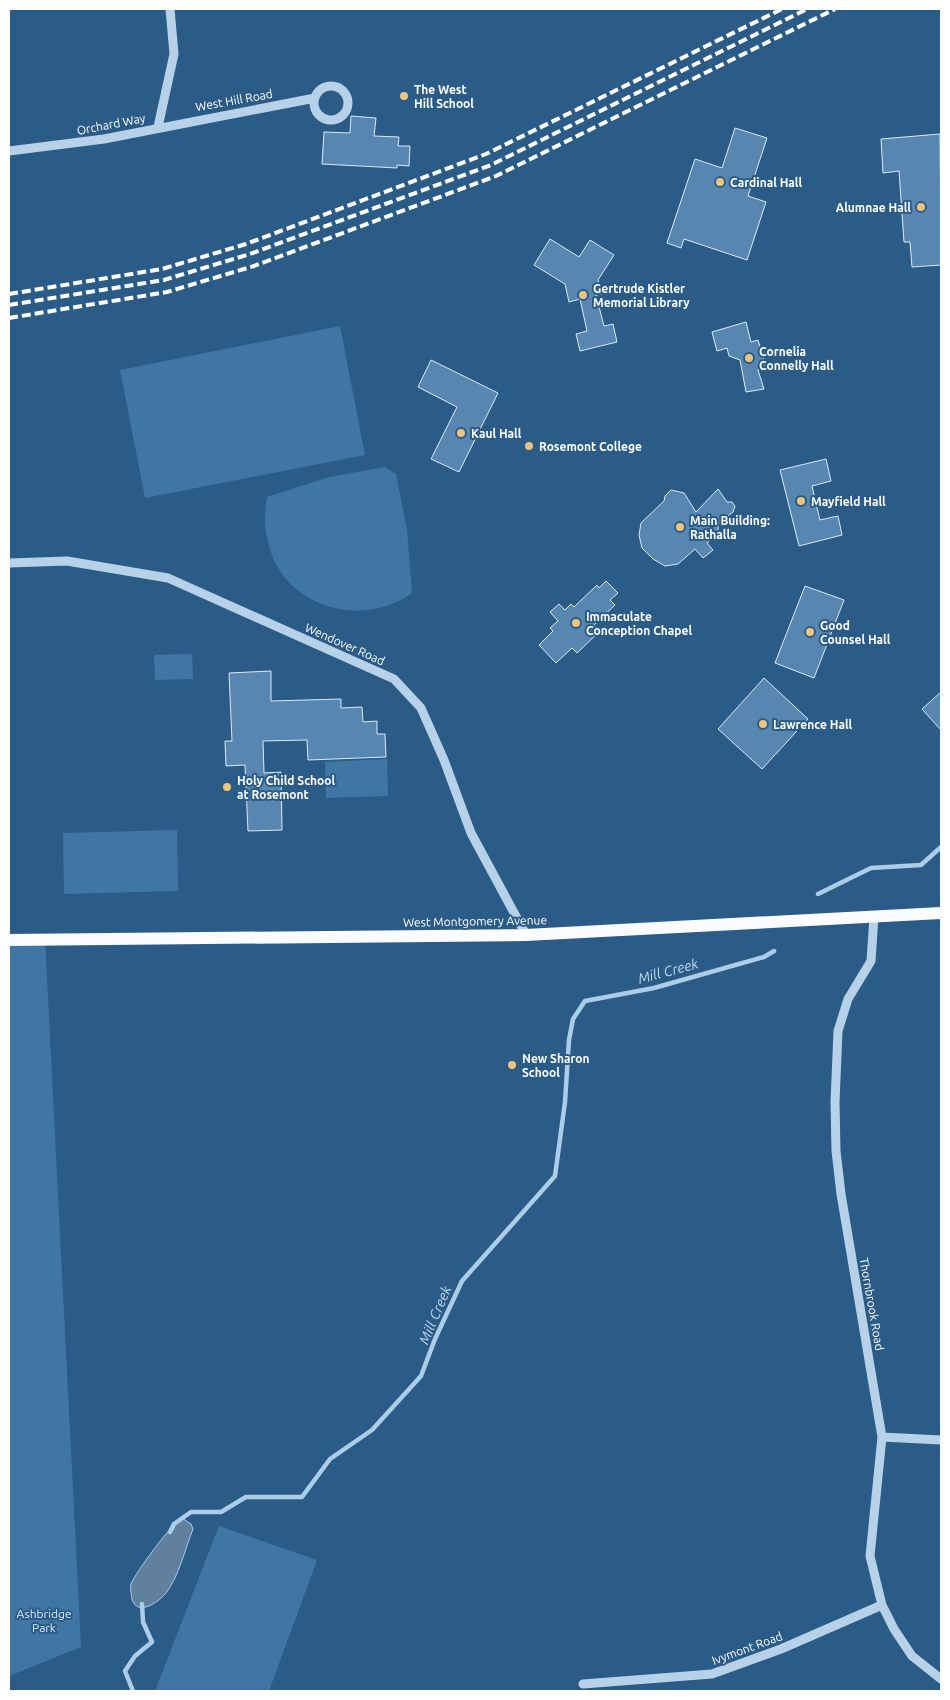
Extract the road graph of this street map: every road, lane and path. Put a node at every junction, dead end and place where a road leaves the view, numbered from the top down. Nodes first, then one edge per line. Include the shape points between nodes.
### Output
1 (170, 9) edge
2 (315, 98) dead end
3 (158, 127) junction
4 (9, 151) edge
5 (9, 563) edge
6 (941, 913) edge
7 (874, 916) junction
8 (526, 935) junction
9 (9, 940) edge
10 (882, 1438) junction
11 (941, 1440) edge
12 (882, 1605) junction
13 (941, 1679) edge
14 (582, 1684) dead end

1 - 3 street, Orchard Way via 174,54
2 - 3 street, West Hill Road
3 - 4 street, Orchard Way via 87,142
5 - 8 street, Wendover Road via 67,561 168,578 394,679 421,708 471,833
6 - 7 main road, West Montgomery Avenue
7 - 8 main road, West Montgomery Avenue
7 - 10 street, Thornbrook Road via 871,961 848,999 838,1031 835,1102 841,1194
8 - 9 main road, West Montgomery Avenue
10 - 11 street
10 - 12 street, Thornbrook Road via 870,1556
12 - 13 street, Thornbrook Road via 912,1656
12 - 14 street, Ivymont Road via 782,1649 712,1674

